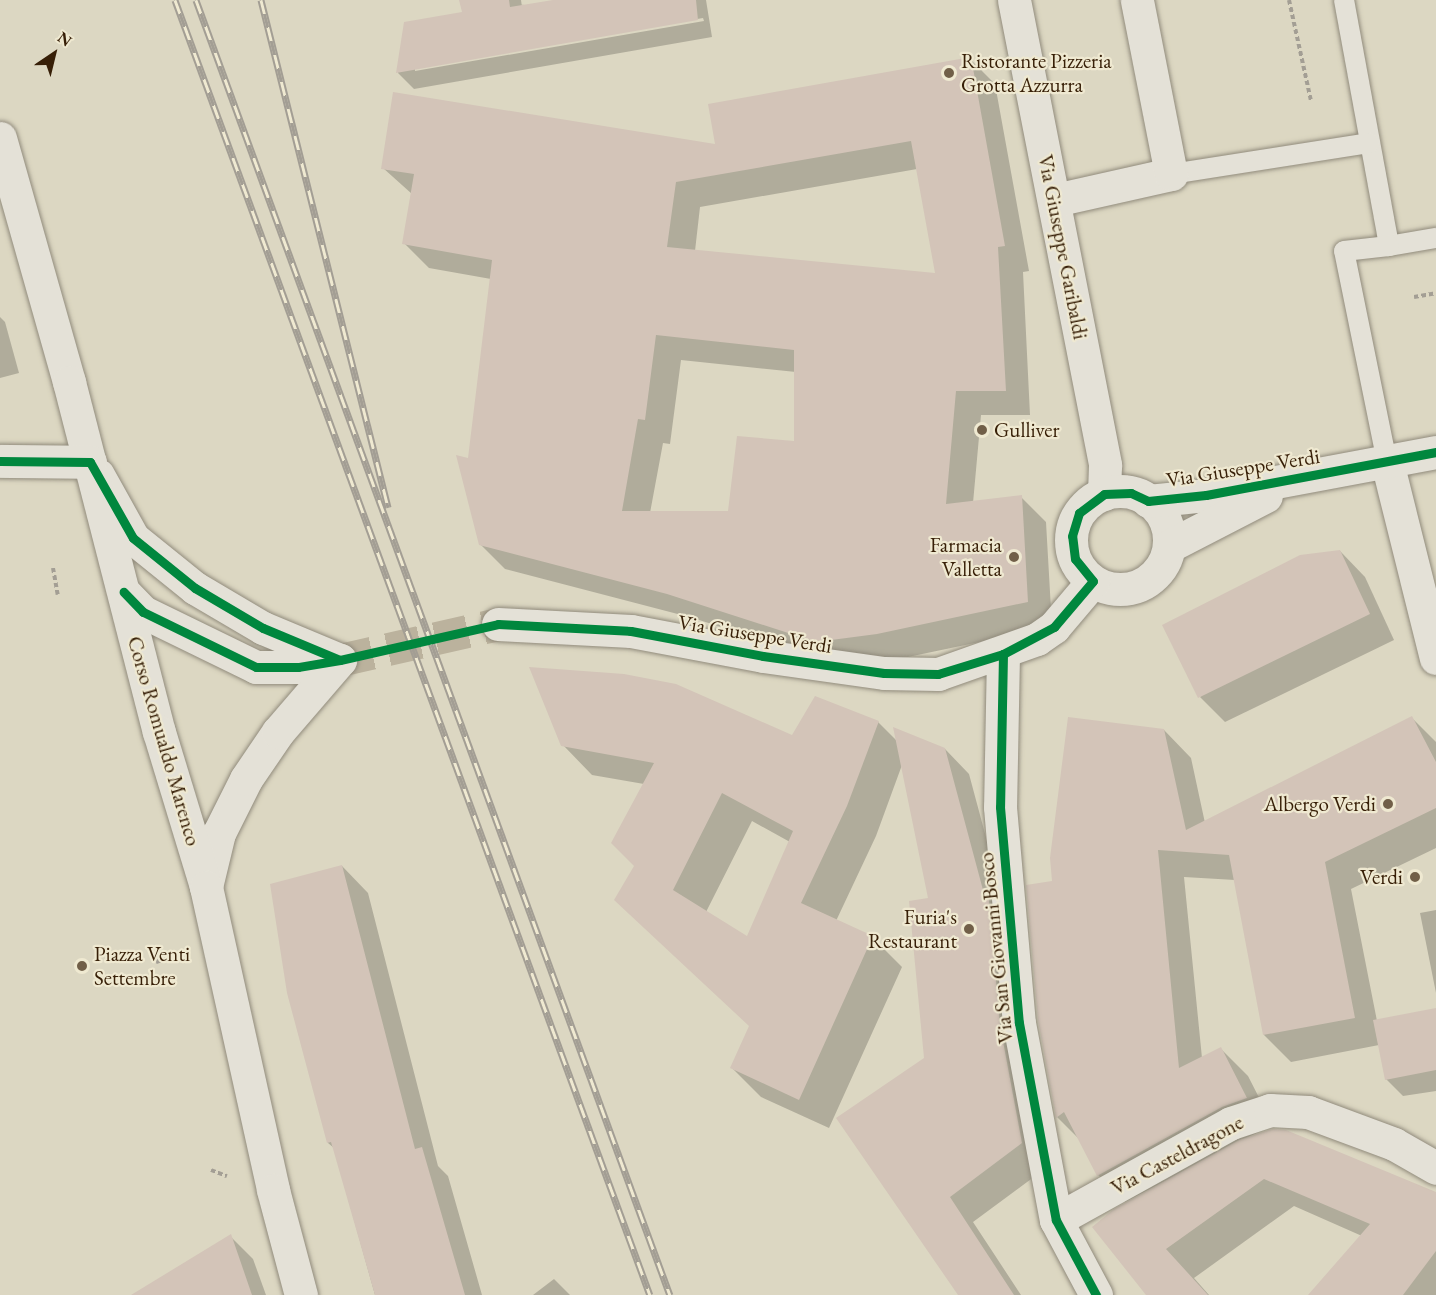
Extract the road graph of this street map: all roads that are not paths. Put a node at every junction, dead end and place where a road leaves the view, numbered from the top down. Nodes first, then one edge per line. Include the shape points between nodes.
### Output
1 (1014, 0) edge
2 (1137, 0) edge
3 (1344, 0) edge
4 (0, 138) edge
5 (1370, 143) junction
6 (1172, 174) junction
7 (1055, 200) junction
8 (1436, 238) edge
9 (1389, 246) junction
10 (1436, 452) edge
11 (0, 461) edge
12 (90, 462) junction
13 (1388, 462) junction
14 (1303, 478) junction
15 (1104, 494) junction
16 (1148, 501) junction
17 (1169, 546) junction
18 (1093, 581) junction
19 (123, 592) junction
20 (498, 624) tunnel mouth
21 (1003, 654) junction
22 (1436, 658) edge
23 (340, 660) junction
24 (206, 887) junction
25 (1436, 1168) edge
26 (1056, 1220) junction
27 (301, 1295) edge
28 (1096, 1295) edge

1 - 7 street, Via Giuseppe Garibaldi
2 - 6 street
3 - 5 lane
4 - 12 street, Corso Romualdo Marenco
5 - 6 lane
5 - 9 lane
6 - 7 street
7 - 15 street, Via Giuseppe Garibaldi via 1105,465
8 - 9 lane
9 - 13 lane via 1344,251
10 - 13 street, Via Giuseppe Verdi
11 - 12 street
12 - 19 street, Corso Romualdo Marenco
12 - 23 street via 133,538 195,588 263,628
13 - 14 street, Via Giuseppe Verdi
13 - 22 street
14 - 16 street, Via Giuseppe Verdi
14 - 17 street, Via Giuseppe Verdi
15 - 16 street, Via Giuseppe Verdi via 1131,493
15 - 18 street via 1079,513 1072,536 1075,559
16 - 17 street, Via Giuseppe Verdi via 1164,519
17 - 18 street via 1161,567 1145,583 1117,590
18 - 21 street, Via Giuseppe Verdi via 1054,627
19 - 23 street via 143,612 256,667 298,667
19 - 24 street, Corso Romualdo Marenco
20 - 21 street, Via Giuseppe Verdi via 631,631 763,656 884,673 938,674
21 - 26 street, Via San Giovanni Bosco via 1000,807 1019,1023
23 - 24 street via 278,732 246,779 219,833
24 - 27 street, Corso Romualdo Marenco via 286,1244
25 - 26 street, Via Casteldragone via 1394,1144 1308,1112 1270,1110 1231,1123
26 - 28 street, Via San Giovanni Bosco

